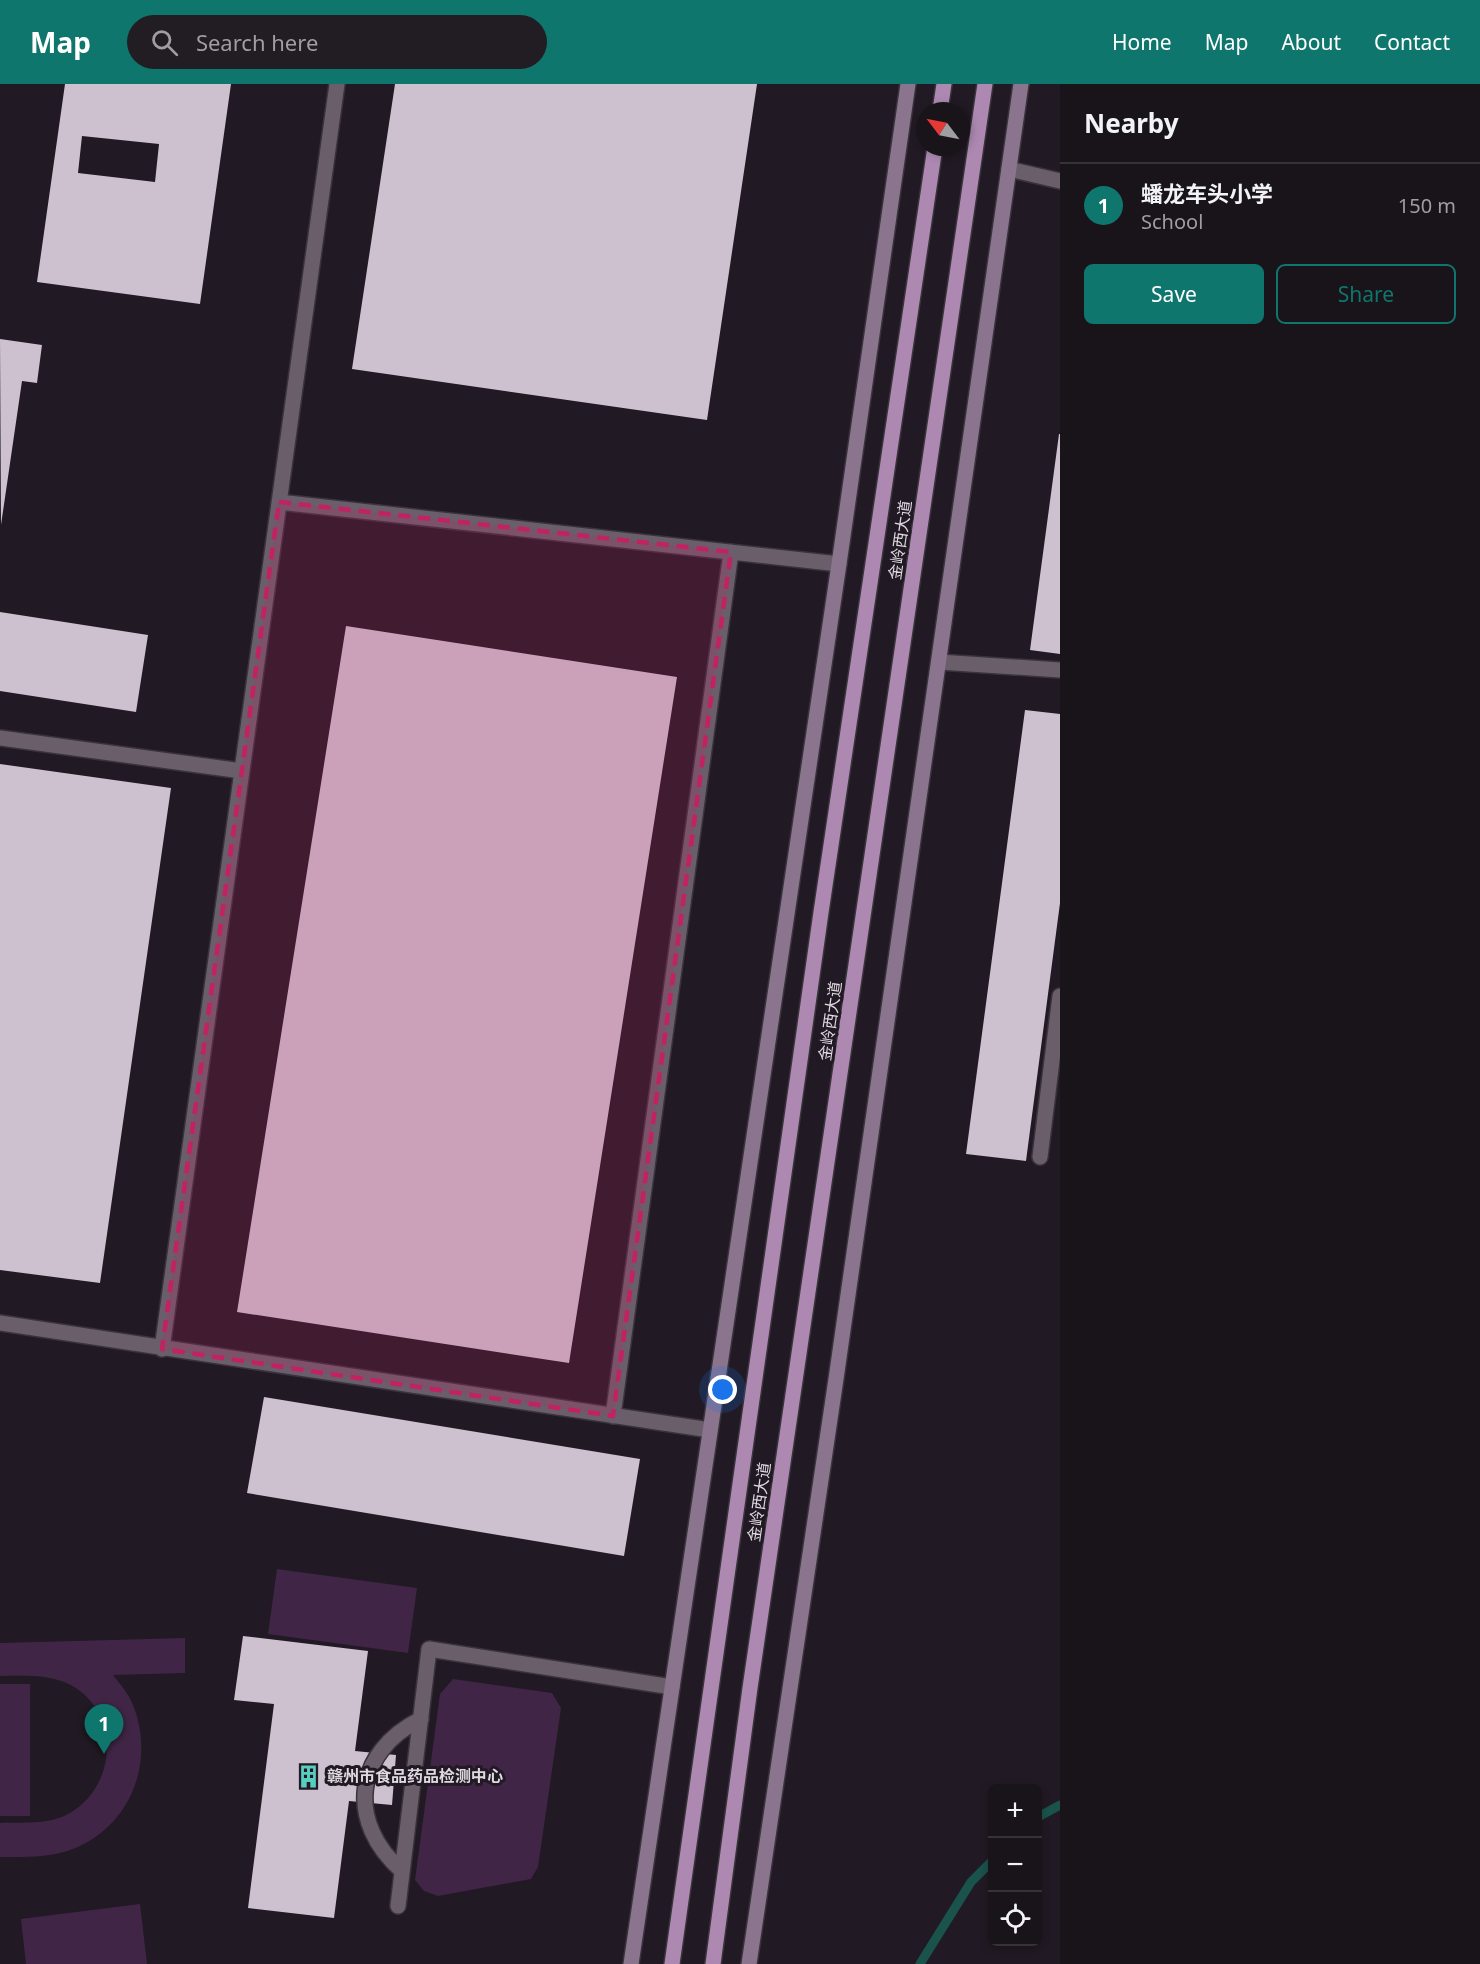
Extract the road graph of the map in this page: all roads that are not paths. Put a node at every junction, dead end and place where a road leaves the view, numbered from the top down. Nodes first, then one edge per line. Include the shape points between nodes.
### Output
1 (336, 84) edge
2 (908, 84) edge
3 (945, 84) edge
4 (985, 84) edge
5 (1022, 84) edge
6 (942, 102) edge
7 (934, 156) edge
8 (1009, 169) junction
9 (1060, 180) edge
10 (279, 502) junction
11 (731, 552) junction
12 (839, 564) junction
13 (939, 662) junction
14 (1060, 670) edge
15 (0, 738) edge
16 (242, 771) junction
17 (1060, 996) edge
18 (1059, 1020) edge
19 (1040, 1157) dead end
20 (0, 1323) edge
21 (162, 1348) junction
22 (613, 1416) junction
23 (710, 1430) junction
24 (672, 1687) junction
25 (421, 1719) junction
26 (402, 1871) junction
27 (398, 1906) dead end
28 (631, 1964) edge
29 (672, 1964) edge
30 (713, 1964) edge
31 (749, 1964) edge

1 - 10 street
2 - 12 street
3 - 6 main road
4 - 30 main road, 金岭西大道
5 - 8 street
7 - 29 main road, 金岭西大道
8 - 9 street
8 - 13 street
10 - 11 street
10 - 16 street
11 - 12 street
11 - 22 street
12 - 23 street
13 - 14 street
13 - 31 street
15 - 16 street
16 - 21 street
17 - 18 street
18 - 19 street
20 - 21 street
21 - 22 street
22 - 23 street
23 - 24 street
24 - 25 street via 429,1649
24 - 28 street
25 - 26 street
25 - 26 street via 404,1727 384,1747 369,1772 365,1790 369,1827 388,1859
26 - 27 street

